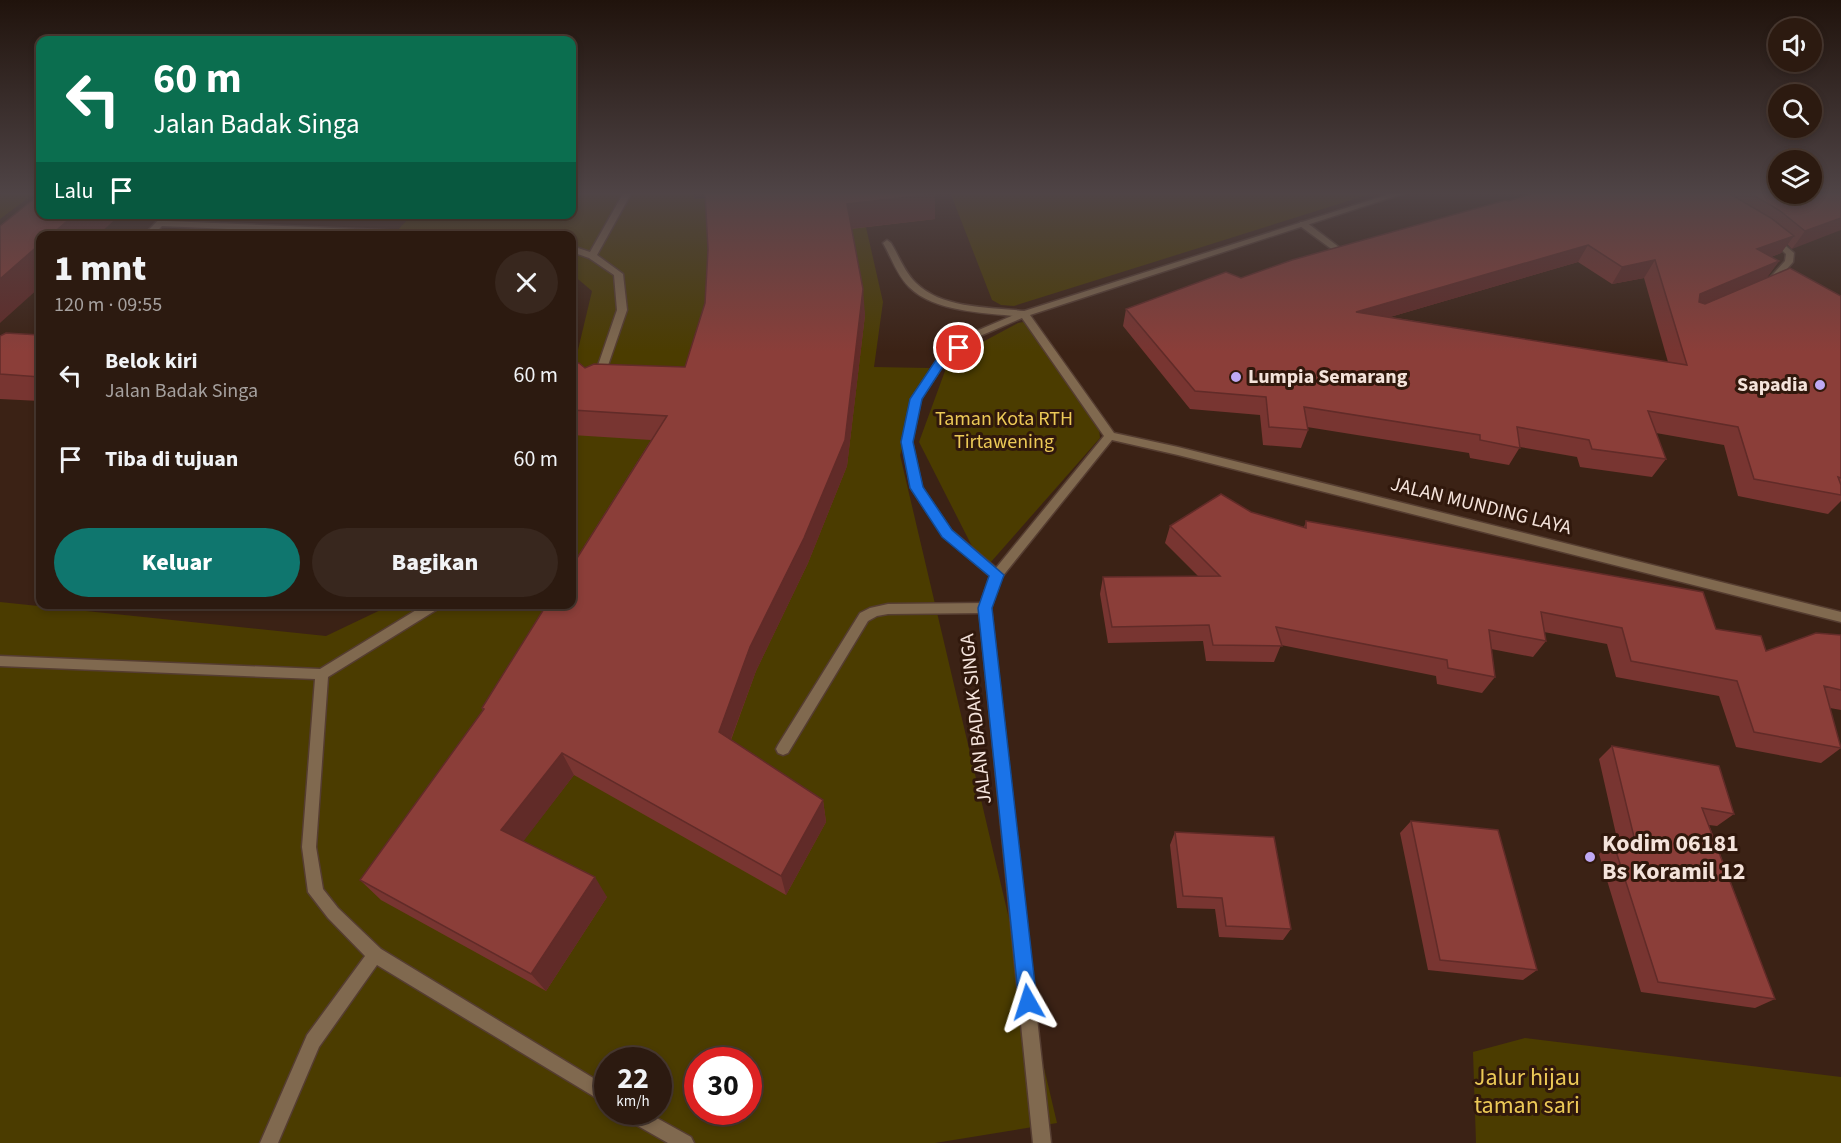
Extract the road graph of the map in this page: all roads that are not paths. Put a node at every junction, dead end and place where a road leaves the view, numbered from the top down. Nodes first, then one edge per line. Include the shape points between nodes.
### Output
1 (598, 245) edge
2 (887, 245) edge
3 (1237, 245) edge
4 (1332, 245) edge
5 (1781, 245) edge
6 (576, 250) edge
7 (1340, 251) edge
8 (592, 256) junction
9 (1762, 286) edge
10 (1024, 314) junction
11 (595, 389) edge
12 (1110, 436) junction
13 (997, 575) junction
14 (985, 608) junction
15 (429, 609) edge
16 (1841, 617) edge
17 (0, 661) edge
18 (322, 674) junction
19 (783, 749) dead end
20 (375, 955) junction
21 (594, 1089) edge
22 (653, 1125) edge
23 (269, 1143) edge
24 (685, 1143) edge
25 (1042, 1143) edge

1 - 8 street
2 - 10 street via 923,295 938,302
3 - 10 street
4 - 7 street
5 - 9 street via 1790,253 1789,262 1772,282
6 - 8 street
8 - 11 street via 618,274 622,310
10 - 12 street
10 - 13 street via 977,334 940,363 916,399 907,442 917,488 947,533
12 - 13 street
12 - 16 street, JALAN MUNDING LAYA
13 - 14 street, JALAN BADAK SINGA
14 - 19 street via 888,609 864,617
14 - 25 street, JALAN BADAK SINGA
15 - 18 street
17 - 18 street
18 - 20 street via 309,847 316,892
20 - 21 street
20 - 23 street via 313,1041
22 - 24 street

